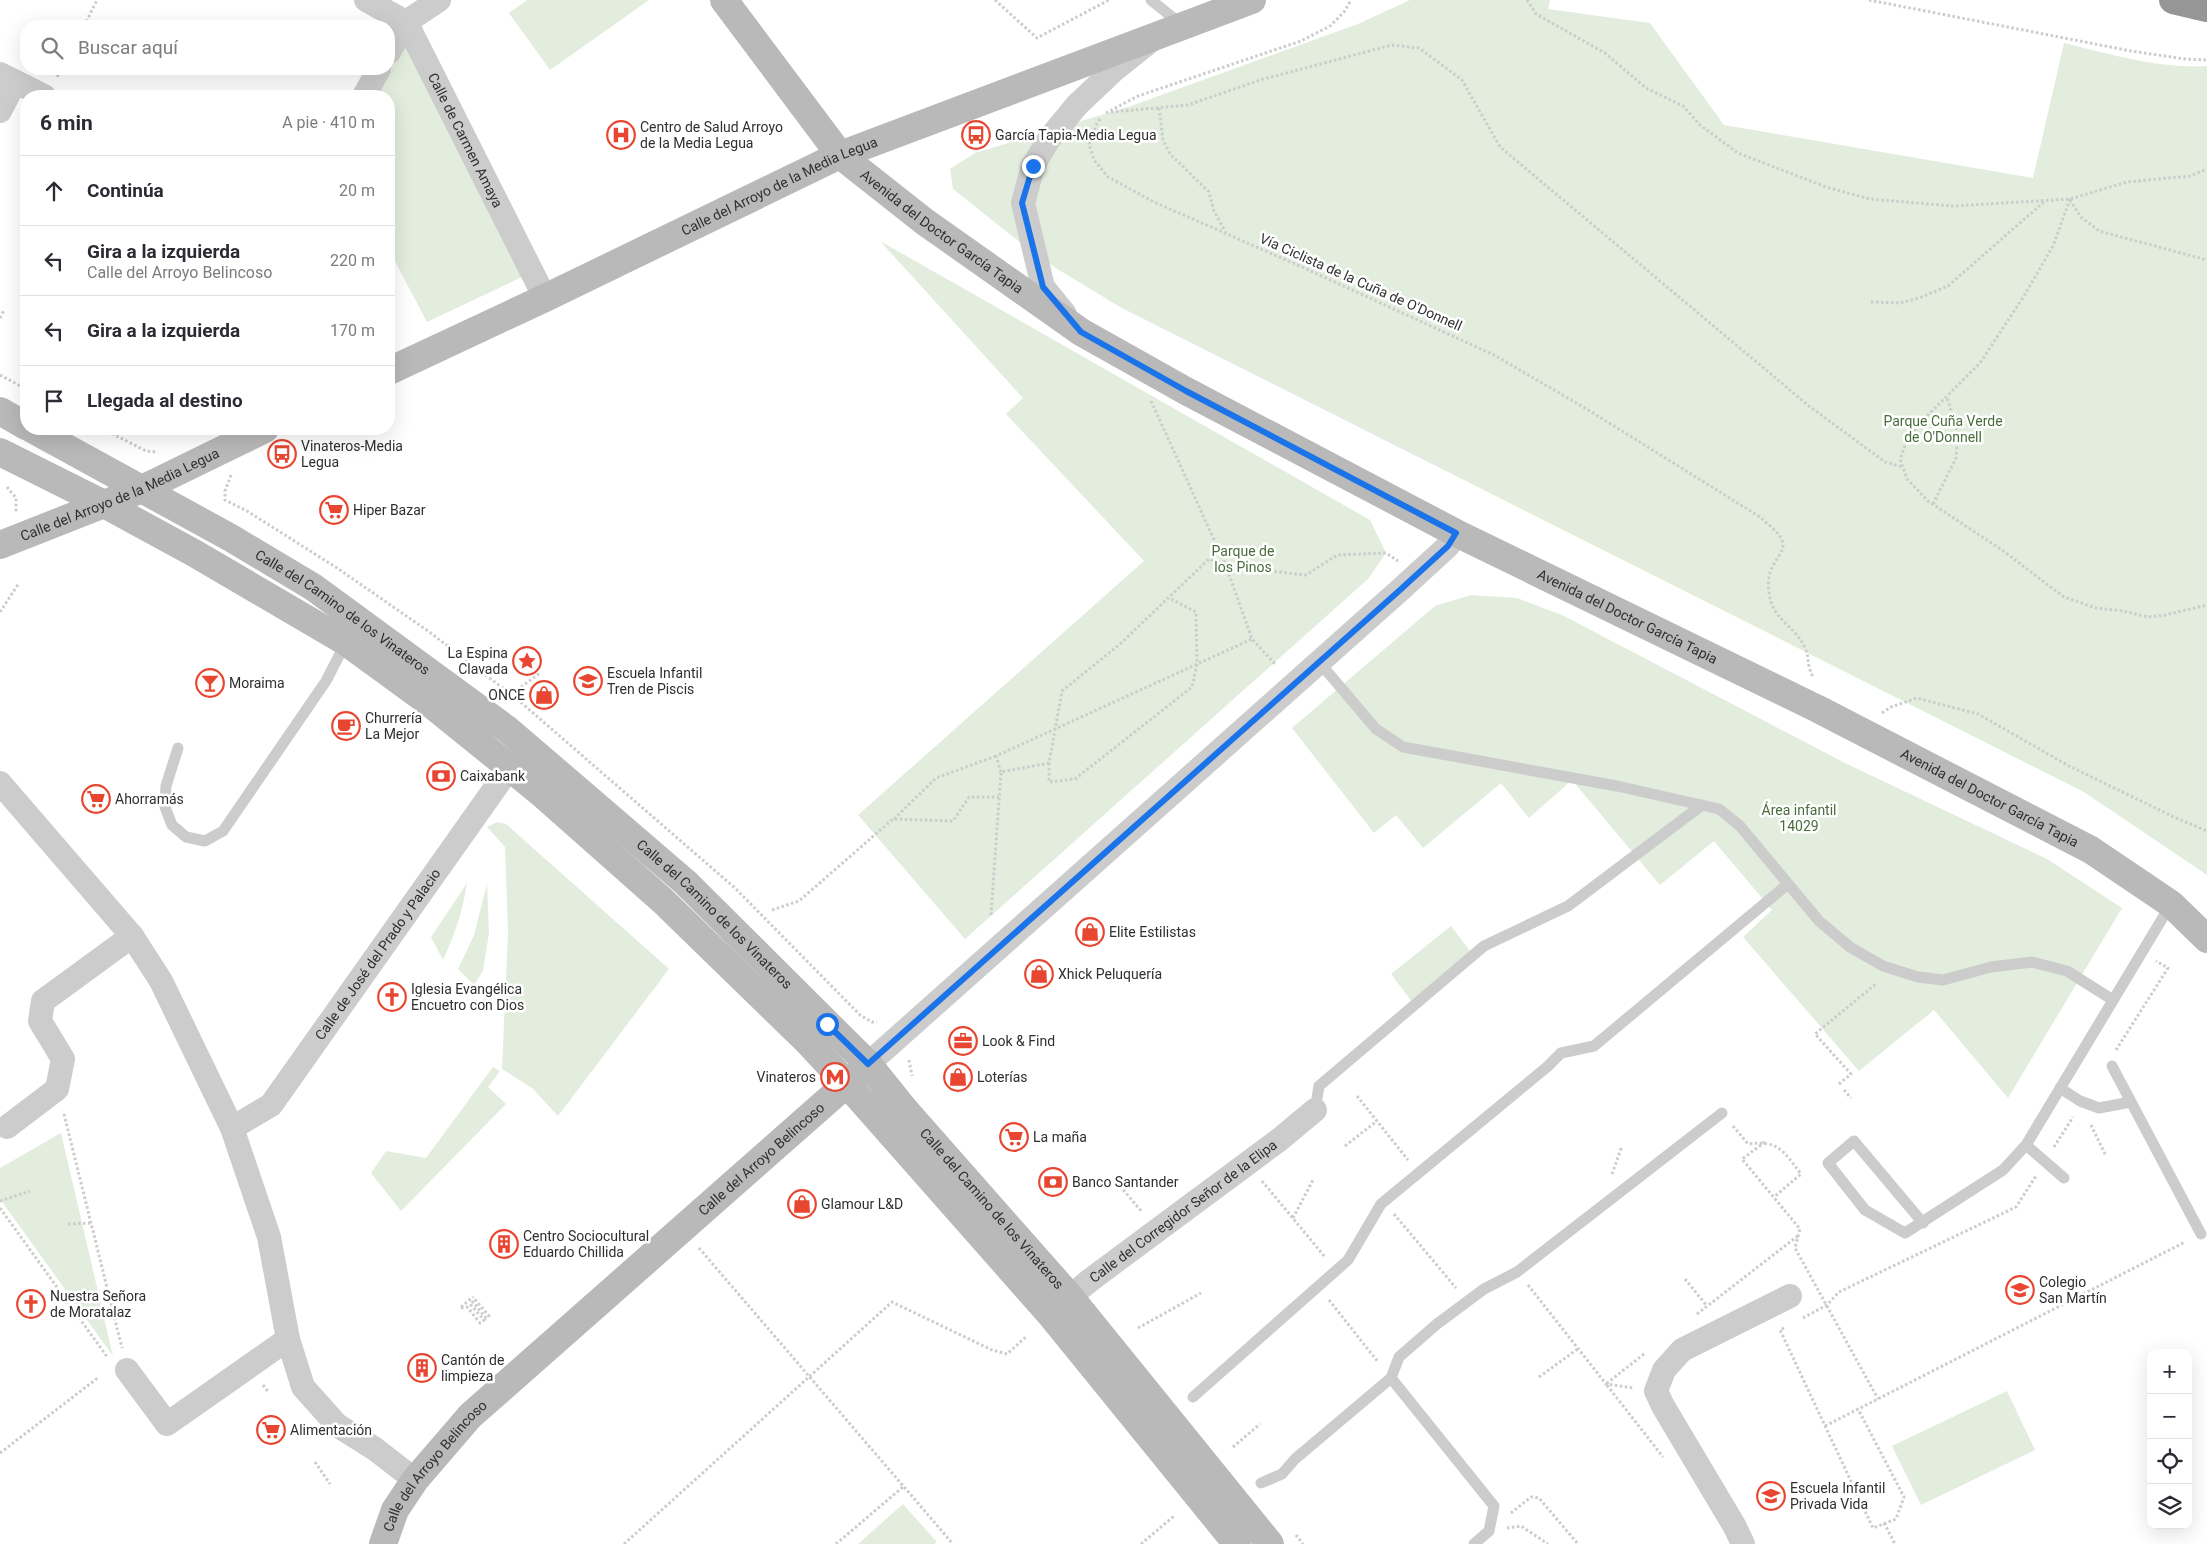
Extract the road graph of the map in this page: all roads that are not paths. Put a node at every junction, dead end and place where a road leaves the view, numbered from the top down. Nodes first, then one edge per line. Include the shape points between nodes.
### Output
1 (366, 0) edge
2 (439, 0) edge
3 (724, 0) edge
4 (1151, 0) edge
5 (1252, 0) edge
6 (2173, 0) edge
7 (2207, 8) edge
8 (406, 22) junction
9 (1172, 29) junction
10 (395, 41) edge
11 (376, 75) edge
12 (7, 78) edge
13 (32, 90) edge
14 (367, 90) edge
15 (0, 111) edge
16 (840, 155) junction
17 (545, 298) junction
18 (1081, 332) junction
19 (395, 368) edge
20 (0, 411) edge
21 (20, 423) edge
22 (43, 435) edge
23 (253, 435) edge
24 (0, 452) edge
25 (142, 489) junction
26 (104, 504) junction
27 (1456, 533) junction
28 (0, 546) edge
29 (346, 642) junction
30 (1319, 662) junction
31 (178, 748) dead end
32 (510, 767) junction
33 (0, 783) edge
34 (1702, 805) junction
35 (1788, 884) junction
36 (2171, 904) junction
37 (132, 936) junction
38 (2207, 939) edge
39 (2113, 1000) junction
40 (868, 1064) junction
41 (2112, 1066) dead end
42 (847, 1084) junction
43 (2060, 1088) junction
44 (2131, 1102) junction
45 (1315, 1110) joint
46 (1722, 1113) road end
47 (7, 1127) dead end
48 (232, 1128) junction
49 (2026, 1145) junction
50 (2064, 1178) dead end
51 (1923, 1223) junction
52 (2201, 1234) dead end
53 (1790, 1296) dead end
54 (1060, 1305) junction
55 (288, 1338) junction
56 (119, 1359) road end
57 (1391, 1378) junction
58 (1193, 1397) dead end
59 (414, 1480) junction
60 (1261, 1483) dead end
61 (383, 1544) edge
62 (1237, 1544) edge
63 (1270, 1544) edge
64 (1474, 1544) edge
65 (1743, 1544) edge

1 - 8 street
2 - 8 street
3 - 16 street, Avenida del Doctor García Tapia
4 - 9 lane
5 - 9 street, Calle del Arroyo de la Media Legua
6 - 7 highway
8 - 10 street
8 - 17 street, Calle de Carmen Amaya
9 - 16 street, Calle del Arroyo de la Media Legua
9 - 18 street, Avenida del Doctor García Tapia via 1113,71 1077,105 1049,139 1033,166 1022,203 1043,287
11 - 14 street
12 - 13 street
12 - 15 street
16 - 17 street, Calle del Arroyo de la Media Legua
16 - 18 street, Avenida del Doctor García Tapia via 924,222
17 - 19 street, Calle del Arroyo de la Media Legua
18 - 27 street, Avenida del Doctor García Tapia
20 - 21 street
22 - 25 street, Calle del Camino de los Vinateros
23 - 25 street, Calle del Arroyo de la Media Legua
24 - 26 street, Calle del Camino de los Vinateros
25 - 26 street, Calle del Arroyo de la Media Legua
25 - 40 street, Calle del Camino de los Vinateros via 313,587 508,730 685,882
26 - 28 street, Calle del Arroyo de la Media Legua
26 - 29 street, Calle del Camino de los Vinateros
27 - 30 street, Calle del Arroyo Belincoso via 1448,546
27 - 36 street, Avenida del Doctor García Tapia via 1818,708 2082,845
29 - 31 lane via 326,681 223,831 205,841 186,837 172,825 165,806 166,786
29 - 32 street, Calle del Camino de los Vinateros
30 - 34 lane via 1376,729 1403,747
30 - 40 street, Calle del Arroyo Belincoso
32 - 42 street, Calle del Camino de los Vinateros via 663,901
32 - 48 street, Calle de José del Prado y Palacio via 271,1105
33 - 37 street
34 - 35 lane via 1719,809 1740,826
34 - 45 lane via 1568,906 1484,946 1319,1086
35 - 39 lane via 1831,932 1850,948 1883,966 1918,977 1943,980 1991,967 2032,962 2067,970
35 - 58 lane via 1594,1046 1562,1053 1384,1201 1348,1260
36 - 38 street, Avenida del Doctor García Tapia
36 - 39 lane
37 - 47 street via 43,1001 40,1021 63,1059 57,1089
37 - 48 street via 161,981
39 - 43 lane
40 - 42 street, Calle del Arroyo Belincoso
40 - 54 street, Calle del Camino de los Vinateros
41 - 44 lane
42 - 54 street, Calle del Camino de los Vinateros
42 - 59 street, Calle del Arroyo Belincoso via 470,1416
43 - 44 lane via 2099,1108
43 - 49 lane
44 - 52 lane
45 - 54 street, Calle del Corregidor Señor de la Elipa
46 - 57 lane via 1517,1272 1484,1290 1437,1324 1399,1357
48 - 55 street via 269,1237
49 - 50 lane
49 - 51 lane via 2003,1170
51 - 51 lane via 1905,1233 1865,1210 1828,1163 1854,1141
53 - 65 street via 1682,1350 1664,1370 1656,1391
54 - 62 street, Calle del Camino de los Vinateros
54 - 63 street, Calle del Camino de los Vinateros
55 - 56 street via 167,1424
55 - 59 street via 303,1387 337,1425 375,1449
57 - 60 lane via 1295,1459 1282,1474
57 - 64 lane via 1494,1506 1489,1531
59 - 61 street, Calle del Arroyo Belincoso via 395,1510

